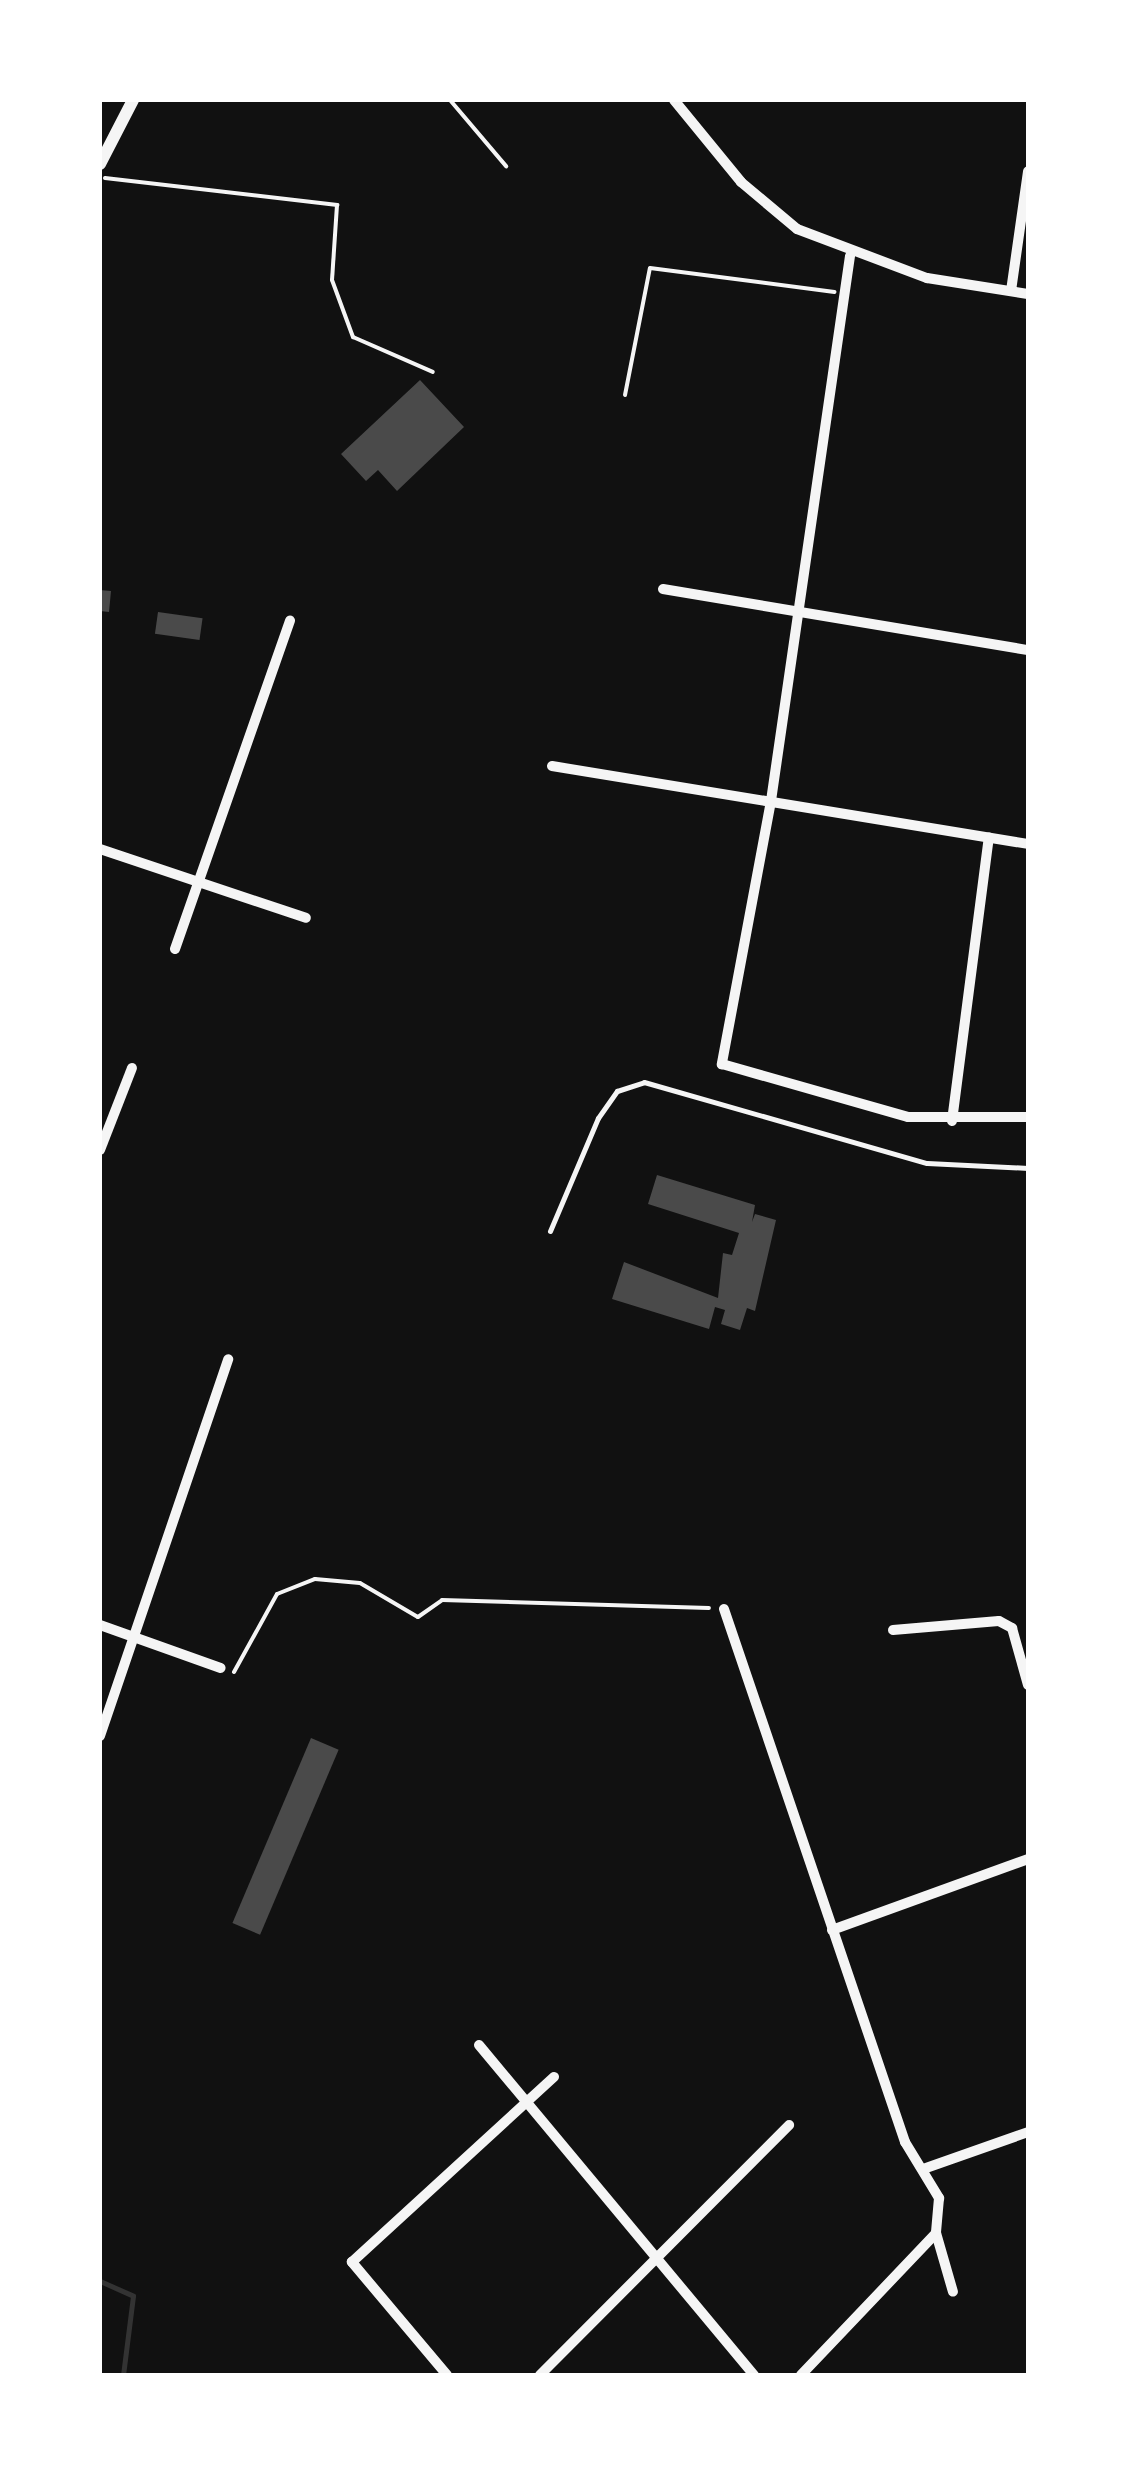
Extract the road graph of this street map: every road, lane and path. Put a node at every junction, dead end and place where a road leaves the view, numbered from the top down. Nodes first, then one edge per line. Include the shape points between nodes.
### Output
1 (134, 100) edge
2 (450, 100) edge
3 (674, 100) edge
4 (100, 164) edge
5 (506, 166) dead end
6 (1028, 171) edge
7 (100, 177) edge
8 (850, 256) junction
9 (1010, 291) junction
10 (844, 293) junction
11 (1028, 294) edge
12 (433, 372) dead end
13 (625, 395) dead end
14 (663, 590) dead end
15 (798, 613) junction
16 (290, 620) dead end
17 (1028, 650) edge
18 (552, 766) dead end
19 (771, 801) junction
20 (990, 837) junction
21 (1028, 844) edge
22 (100, 849) edge
23 (306, 918) dead end
24 (175, 950) dead end
25 (132, 1068) dead end
26 (1028, 1117) edge
27 (952, 1121) junction
28 (100, 1150) edge
29 (1028, 1168) edge
30 (550, 1232) dead end
31 (228, 1358) dead end
32 (724, 1608) joint
33 (100, 1625) edge
34 (893, 1630) dead end
35 (135, 1637) junction
36 (222, 1668) joint
37 (1028, 1686) edge
38 (100, 1736) edge
39 (1028, 1859) edge
40 (832, 1930) junction
41 (480, 2046) dead end
42 (554, 2077) dead end
43 (526, 2103) junction
44 (789, 2125) dead end
45 (1028, 2132) edge
46 (926, 2168) junction
47 (936, 2232) junction
48 (654, 2256) junction
49 (953, 2292) dead end
50 (447, 2375) edge
51 (540, 2375) edge
52 (754, 2375) edge
53 (801, 2375) edge

1 - 4 street
2 - 5 path
3 - 8 street via 741,182 787,222
6 - 9 street
7 - 12 path via 337,205 332,280 353,337
8 - 9 street
8 - 10 street
9 - 11 street
10 - 13 path via 650,268
10 - 15 street
14 - 15 street
15 - 17 street
15 - 19 street
16 - 24 street
18 - 19 street
19 - 20 street
19 - 27 street via 722,1064
20 - 21 street
20 - 27 street
22 - 23 street
25 - 28 street
26 - 27 street
29 - 30 lane via 927,1163 644,1082 616,1091 598,1118
31 - 35 street
32 - 36 path via 442,1600 418,1616 360,1583 316,1579 277,1594 240,1674
32 - 40 street
33 - 35 street
34 - 37 street via 999,1621 1012,1628
35 - 36 street
35 - 38 street
39 - 40 street
40 - 46 street via 904,2142
41 - 43 street
42 - 43 street
43 - 48 street
43 - 50 street via 352,2262
44 - 48 street
45 - 46 street
46 - 47 street via 939,2198
47 - 49 street
47 - 53 street
48 - 51 street
48 - 52 street

